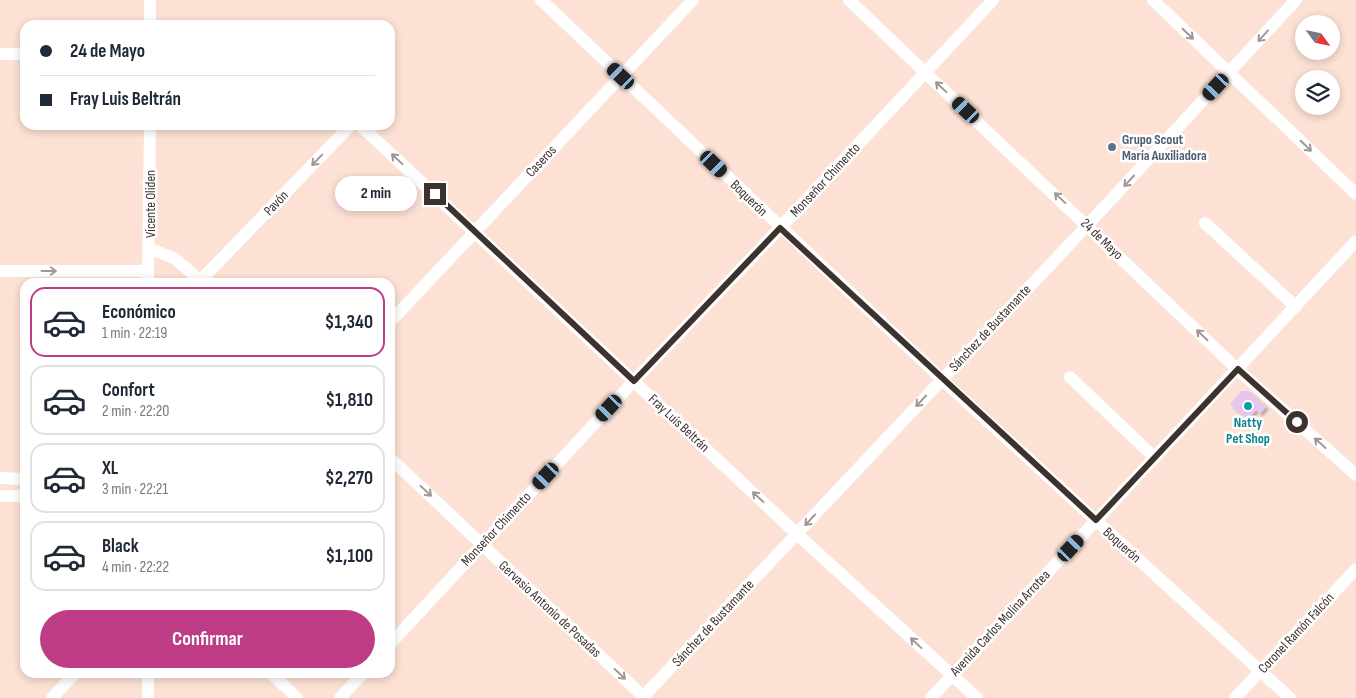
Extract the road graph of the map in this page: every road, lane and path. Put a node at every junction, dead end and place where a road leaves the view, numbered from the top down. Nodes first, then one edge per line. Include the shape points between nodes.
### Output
1 (150, 0) edge
2 (540, 0) edge
3 (693, 0) edge
4 (849, 0) edge
5 (993, 0) edge
6 (1152, 0) edge
7 (1296, 0) edge
8 (150, 20) edge
9 (0, 54) edge
10 (20, 54) edge
11 (925, 71) junction
12 (1229, 73) junction
13 (621, 76) junction
14 (150, 130) edge
15 (346, 130) edge
16 (365, 130) edge
17 (1356, 194) edge
18 (1204, 223) dead end
19 (1088, 225) junction
20 (780, 228) junction
21 (474, 231) junction
22 (1356, 242) edge
23 (150, 249) junction
24 (0, 272) edge
25 (148, 277) edge
26 (196, 278) edge
27 (205, 278) edge
28 (1296, 307) junction
29 (395, 317) edge
30 (1238, 369) junction
31 (1070, 377) dead end
32 (942, 378) junction
33 (634, 381) junction
34 (1155, 458) junction
35 (395, 463) edge
36 (1356, 475) edge
37 (0, 478) edge
38 (20, 479) edge
39 (0, 496) edge
40 (20, 496) edge
41 (1096, 520) junction
42 (797, 534) junction
43 (482, 544) junction
44 (1356, 569) edge
45 (395, 639) edge
46 (1260, 671) junction
47 (952, 676) junction
48 (70, 678) edge
49 (148, 678) edge
50 (276, 678) edge
51 (358, 678) edge
52 (52, 698) edge
53 (148, 698) edge
54 (297, 698) edge
55 (340, 698) edge
56 (644, 698) edge
57 (931, 698) edge
58 (977, 698) edge
59 (1235, 698) edge
60 (1290, 698) edge

1 - 8 street
2 - 13 street, Boquerón
3 - 13 street, Caseros
4 - 11 street, 24 de Mayo
5 - 11 street, Monseñor Chimento
6 -> 12 street
7 -> 12 street, Sánchez de Bustamante
9 - 10 street
19 -> 11 street, 24 de Mayo
11 - 20 street, Monseñor Chimento
12 -> 17 street
12 -> 19 street, Sánchez de Bustamante
13 - 20 street, Boquerón
13 - 21 street, Caseros
14 - 23 street, Vicente Oliden
15 -> 27 street, Pavón
21 -> 16 street, Fray Luis Beltrán
18 - 28 street
30 -> 19 street, 24 de Mayo
19 - 32 street, Sánchez de Bustamante
20 - 32 street, Boquerón
20 - 33 street, Monseñor Chimento
21 - 29 street, Caseros
21 - 33 street, Fray Luis Beltrán
22 - 28 street, Avenida Carlos Molina Arrotea
23 - 25 street, Vicente Oliden
23 - 26 street via 174,258
24 -> 25 street
28 - 30 street, Avenida Carlos Molina Arrotea
30 - 34 street, Avenida Carlos Molina Arrotea
36 -> 30 street, 24 de Mayo
31 - 34 street
32 - 41 street, Boquerón
32 -> 42 street, Sánchez de Bustamante
42 -> 33 street, Fray Luis Beltrán
33 - 43 street, Monseñor Chimento
34 - 41 street, Avenida Carlos Molina Arrotea
35 -> 43 street, Gervasio Antonio de Posadas
37 - 38 street
39 - 40 street
41 - 46 street, Boquerón
41 - 47 street, Avenida Carlos Molina Arrotea
47 -> 42 street, Fray Luis Beltrán
42 - 56 street, Sánchez de Bustamante
43 - 45 street, Monseñor Chimento
43 -> 56 street, Gervasio Antonio de Posadas
44 - 46 street, Coronel Ramón Falcón
46 - 59 street, Coronel Ramón Falcón
46 - 60 street, Boquerón
47 - 57 street, Avenida Carlos Molina Arrotea
47 - 58 street, Fray Luis Beltrán
48 - 52 street
49 - 53 street
50 - 54 street
51 - 55 street

